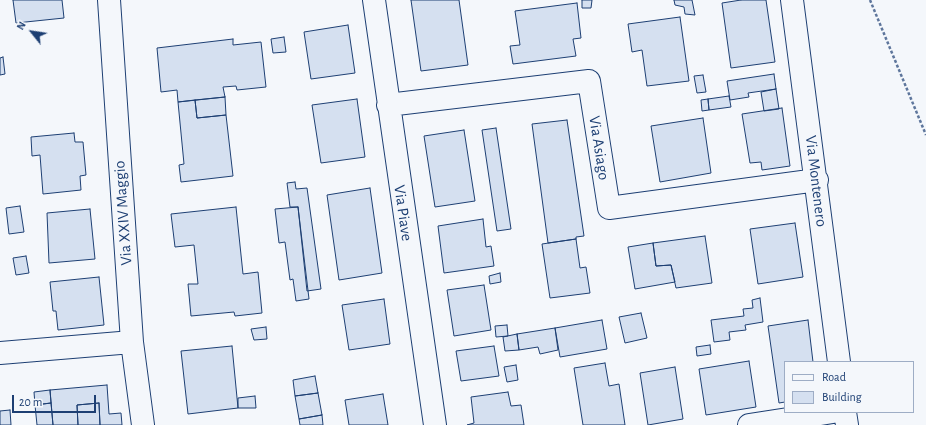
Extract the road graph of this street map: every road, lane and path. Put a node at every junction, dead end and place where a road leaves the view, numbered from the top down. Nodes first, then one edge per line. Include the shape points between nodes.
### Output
1 (109, 0) edge
2 (374, 0) edge
3 (792, 0) edge
4 (870, 0) edge
5 (388, 105) junction
6 (926, 135) edge
7 (817, 180) junction
8 (132, 342) junction
9 (0, 353) edge
10 (839, 361) edge
11 (827, 413) edge
12 (845, 413) edge
13 (143, 425) edge
14 (434, 425) edge
15 (749, 425) edge
16 (848, 425) edge

1 - 8 street, Via XXIV Maggio
2 - 5 street, Via Piave
3 - 7 street, Via Montenero
4 - 6 path
5 - 7 street, Via Asiago via 589,81 609,208
5 - 14 street, Via Piave
7 - 10 street, Via Montenero
8 - 9 street
8 - 13 street, Via XXIV Maggio
11 - 15 street
12 - 16 street

